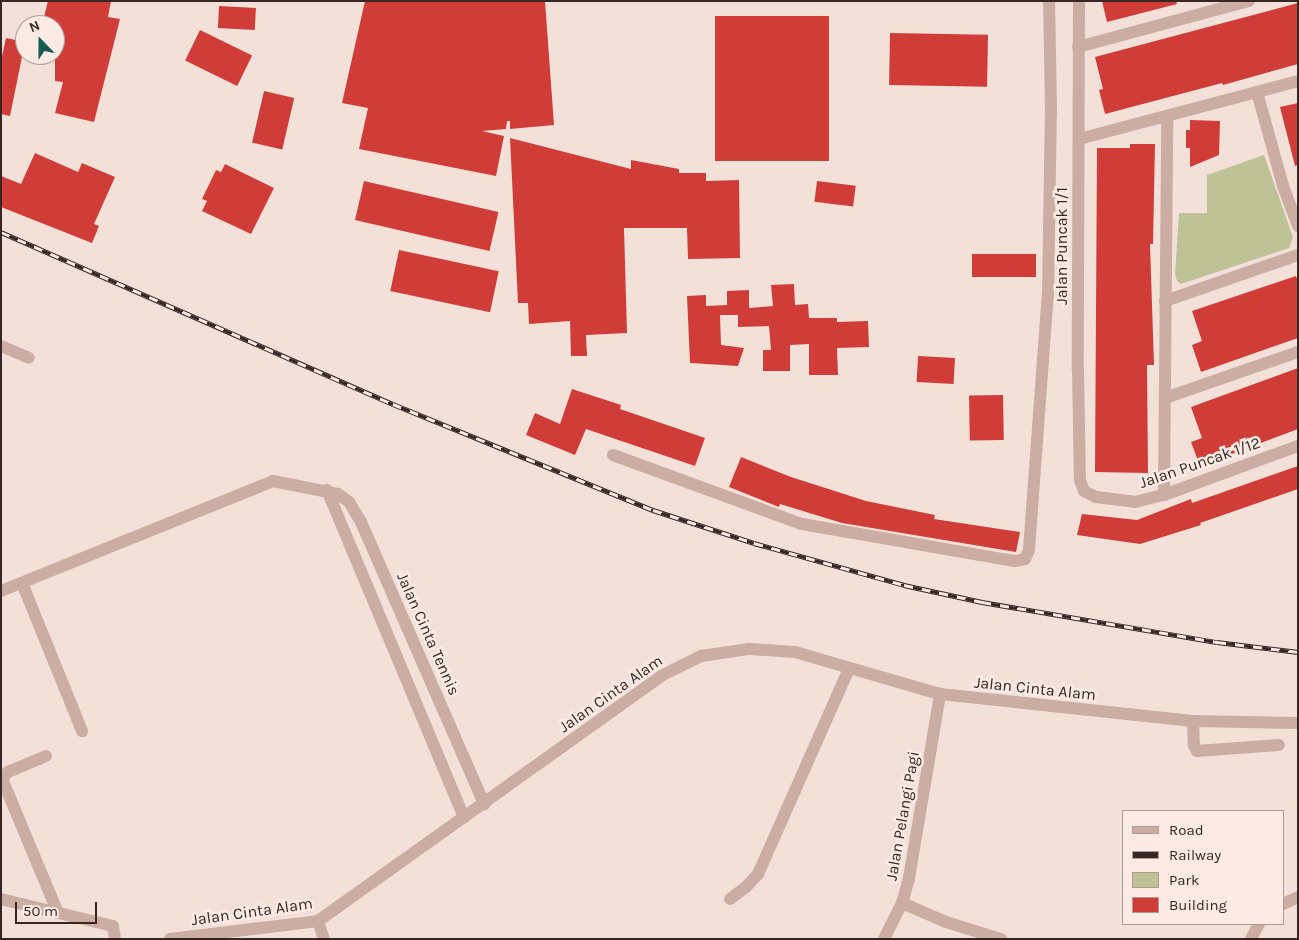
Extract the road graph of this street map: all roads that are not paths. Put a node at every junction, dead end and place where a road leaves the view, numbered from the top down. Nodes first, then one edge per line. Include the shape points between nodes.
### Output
1 (1049, 1) edge
2 (1079, 1) edge
3 (1249, 1) edge
4 (1078, 47) junction
5 (1298, 81) edge
6 (1256, 92) junction
7 (1167, 116) junction
8 (1078, 139) junction
9 (1298, 226) edge
10 (1298, 255) edge
11 (1165, 301) junction
12 (1, 346) edge
13 (1298, 352) edge
14 (29, 358) dead end
15 (1165, 398) junction
16 (1298, 446) edge
17 (613, 455) dead end
18 (327, 490) junction
19 (1084, 491) joint
20 (1164, 495) junction
21 (361, 522) junction
22 (344, 530) junction
23 (22, 583) junction
24 (1, 591) edge
25 (848, 668) junction
26 (940, 694) junction
27 (1193, 721) junction
28 (1298, 723) edge
29 (82, 731) dead end
30 (1279, 745) dead end
31 (46, 756) dead end
32 (484, 804) junction
33 (464, 818) junction
34 (1298, 897) edge
35 (1, 899) edge
36 (730, 899) dead end
37 (902, 903) junction
38 (1284, 904) edge
39 (57, 911) junction
40 (318, 922) junction
41 (1258, 925) edge
42 (115, 939) edge
43 (170, 939) edge
44 (324, 939) edge
45 (884, 939) edge
46 (1001, 939) edge
47 (1251, 939) edge

1 - 17 street via 1048,294 1029,550 1025,559 1015,561 802,524
2 - 4 street, Jalan Puncak 1/1
3 - 4 street
4 - 8 street, Jalan Puncak 1/1
5 - 6 street
6 - 7 street
6 - 9 street
7 - 8 street
7 - 11 street
8 - 19 street, Jalan Puncak 1/1 via 1078,370 1080,480
10 - 11 street
11 - 15 street
12 - 14 street
13 - 15 street
15 - 20 street
16 - 20 street, Jalan Puncak 1/12
18 - 21 street, Jalan Cinta Tennis via 349,502
18 - 22 street
18 - 23 street, Jalan Cinta Tennis via 273,481
19 - 20 street, Jalan Puncak 1/12 via 1096,497 1135,502
21 - 22 street
21 - 32 street, Jalan Cinta Tennis
22 - 33 street
23 - 24 street, Jalan Cinta Tennis
23 - 29 street
25 - 26 street, Jalan Cinta Alam
25 - 32 street, Jalan Cinta Alam via 795,652 749,649 701,656 660,676
25 - 36 street via 758,874
26 - 27 street, Jalan Cinta Alam
26 - 37 street, Jalan Pelangi Pagi
27 - 28 street, Jalan Cinta Alam
27 - 30 street via 1197,751
31 - 39 street via 8,772 3,781
32 - 33 street, Jalan Cinta Alam
33 - 40 street, Jalan Cinta Alam
34 - 38 street
35 - 39 street
37 - 45 street, Jalan Pelangi Pagi
37 - 46 street via 946,922
39 - 42 street via 113,926
40 - 43 street, Jalan Cinta Alam
40 - 44 street
41 - 47 street

